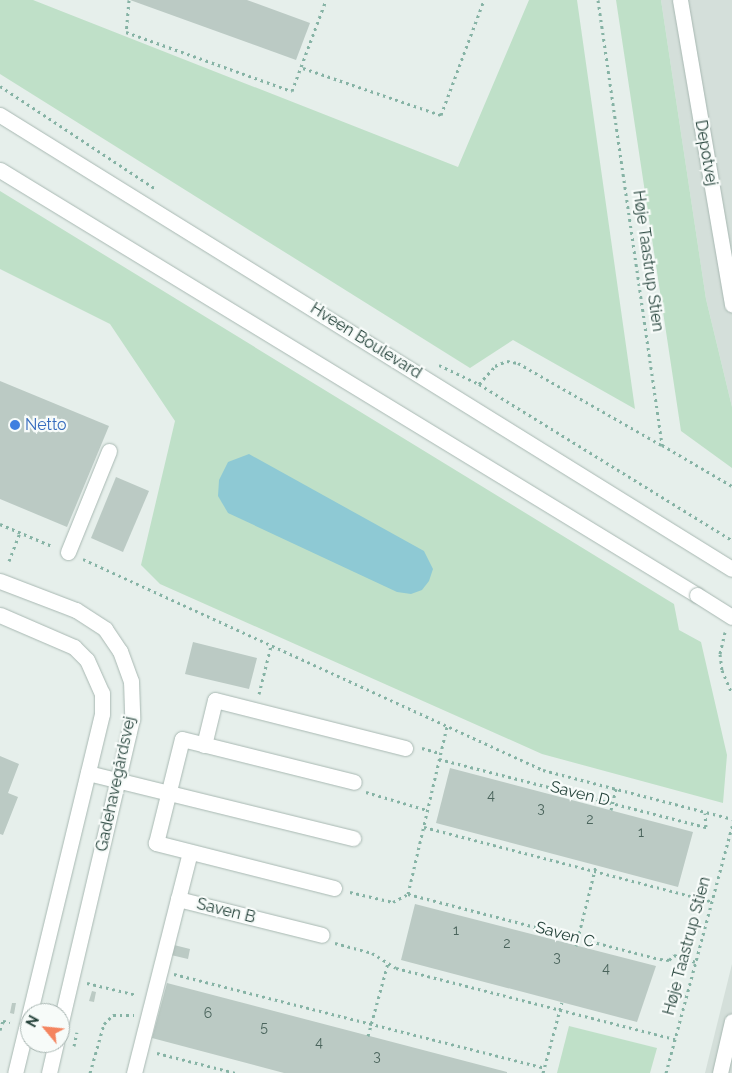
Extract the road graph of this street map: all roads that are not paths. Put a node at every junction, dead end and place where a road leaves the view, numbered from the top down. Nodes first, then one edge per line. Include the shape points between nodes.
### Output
1 (680, 0) edge
2 (0, 115) edge
3 (0, 170) edge
4 (732, 305) edge
5 (109, 451) dead end
6 (68, 552) road end
7 (729, 567) edge
8 (0, 581) edge
9 (0, 615) edge
10 (729, 623) edge
11 (204, 745) junction
12 (405, 748) dead end
13 (88, 773) junction
14 (119, 781) junction
15 (354, 782) road end
16 (168, 793) junction
17 (353, 838) dead end
18 (190, 852) junction
19 (334, 888) road end
20 (178, 899) junction
21 (322, 935) road end
22 (65, 1003) edge
23 (732, 1021) edge
24 (54, 1053) edge
25 (15, 1073) edge
26 (49, 1073) edge
27 (134, 1073) edge
28 (720, 1073) edge

1 - 4 street, Depotvej
2 - 7 street, Hveen Boulevard
3 - 10 street, bridge via 697,595
5 - 6 street
8 - 14 street, Gadehavegårdsvej via 76,610 104,630 120,651 131,681 132,719
9 - 13 street, Gadehavegårdsvej via 74,647 96,674 102,694 102,714
11 - 12 street via 215,700
11 - 15 street
11 - 16 street via 182,739
13 - 14 street
13 - 25 street, Gadehavegårdsvej
14 - 16 street
14 - 22 street, Gadehavegårdsvej
16 - 17 street
16 - 18 street via 156,843
18 - 19 street
18 - 20 street, Saven B
20 - 21 street, Saven B
20 - 27 street
23 - 28 street
24 - 26 street

